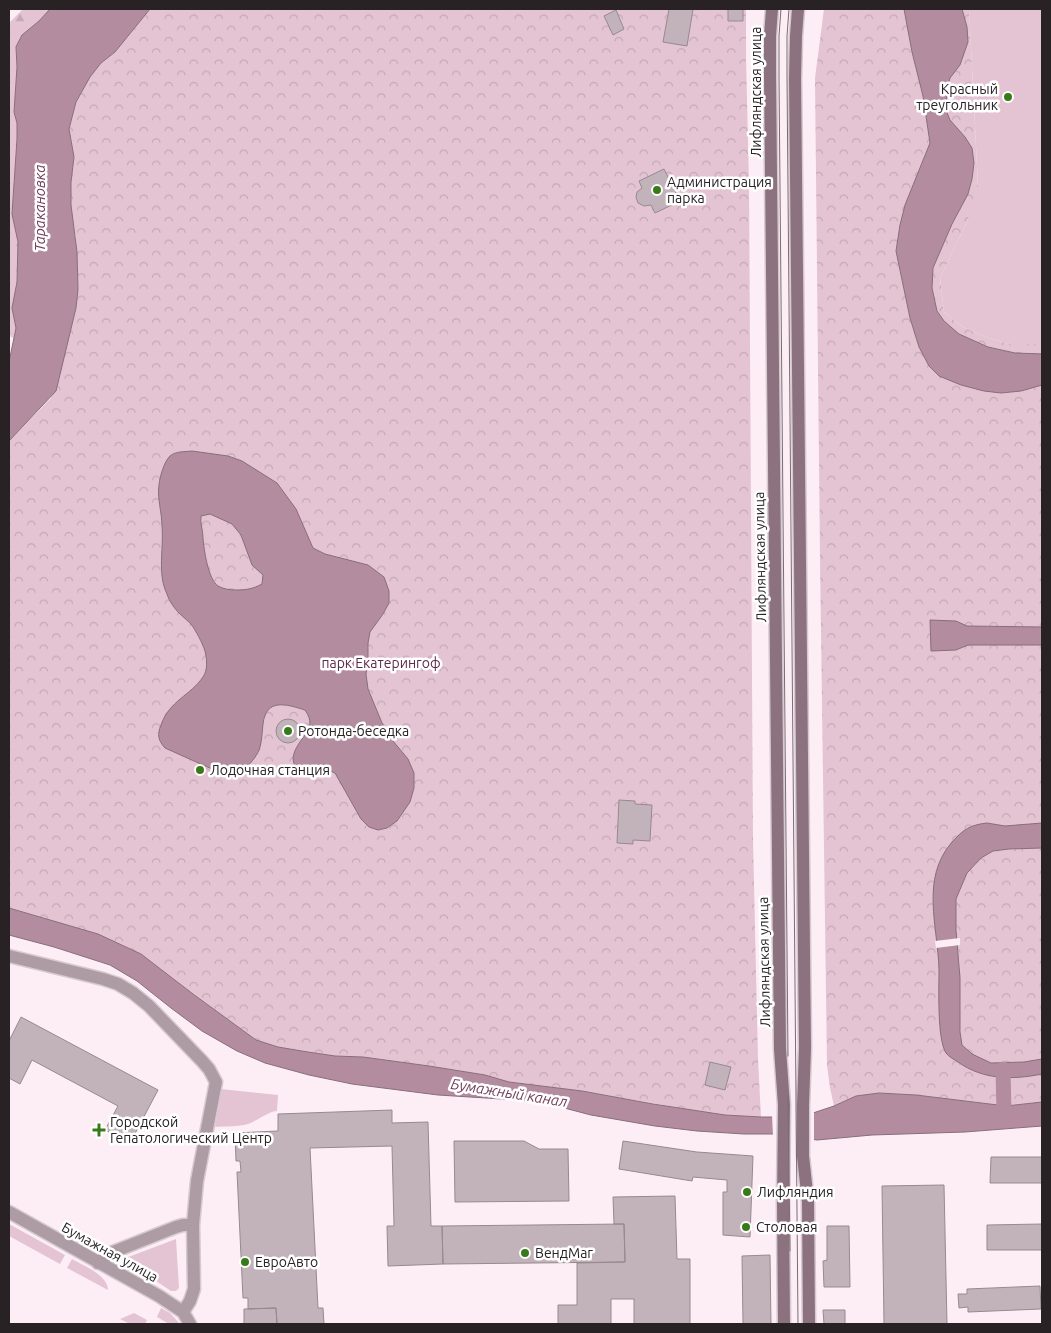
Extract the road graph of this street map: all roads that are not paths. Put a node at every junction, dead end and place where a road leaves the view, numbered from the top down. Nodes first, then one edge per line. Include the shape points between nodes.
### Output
1 (772, 9) edge
2 (798, 9) edge
3 (9, 956) edge
4 (9, 1212) edge
5 (194, 1225) junction
6 (98, 1263) junction
7 (183, 1312) junction
8 (190, 1324) edge
9 (784, 1324) edge
10 (809, 1324) edge

1 - 9 street, Лифляндская улица via 770,76
2 - 10 street via 795,78 806,1048 803,1156 808,1202
3 - 5 street via 118,984 148,1006 209,1069 216,1082 197,1181
4 - 6 street, Бумажная улица
5 - 6 street via 176,1227 108,1254
5 - 7 street via 194,1289
6 - 7 street, Бумажная улица
7 - 8 street, Бумажная улица

